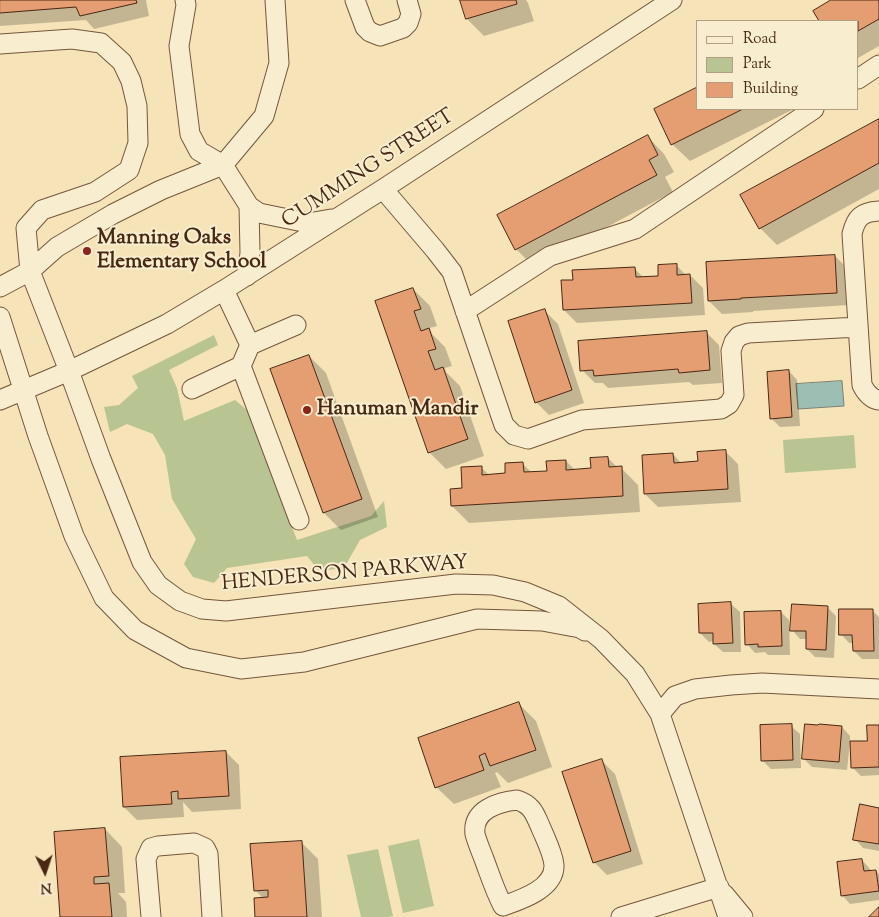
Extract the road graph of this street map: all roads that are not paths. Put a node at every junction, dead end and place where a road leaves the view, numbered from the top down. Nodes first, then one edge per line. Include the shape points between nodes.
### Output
1 (185, 0) edge
2 (275, 0) edge
3 (355, 0) edge
4 (406, 0) edge
5 (672, 0) edge
6 (0, 44) edge
7 (879, 65) edge
8 (859, 78) edge
9 (813, 110) edge
10 (223, 164) junction
11 (383, 189) junction
12 (249, 206) junction
13 (879, 211) edge
14 (337, 218) junction
15 (30, 271) junction
16 (247, 276) junction
17 (0, 287) edge
18 (224, 290) junction
19 (465, 311) junction
20 (0, 317) edge
21 (296, 325) dead end
22 (858, 327) junction
23 (250, 345) junction
24 (241, 366) junction
25 (70, 372) junction
26 (192, 389) dead end
27 (23, 390) junction
28 (0, 400) edge
29 (879, 400) edge
30 (299, 520) dead end
31 (601, 639) junction
32 (879, 689) edge
33 (660, 714) junction
34 (719, 887) junction
35 (507, 911) edge
36 (151, 917) edge
37 (212, 917) edge
38 (621, 917) edge
39 (728, 917) edge
40 (743, 917) edge

1 - 10 street via 179,46 190,134 199,151
2 - 10 street via 279,64 264,116
3 - 4 street via 365,27 380,36 408,23 411,14
5 - 11 street, CUMMING STREET
6 - 15 street, HENDERSON PARKWAY via 72,39 101,43 122,62 137,106 138,143 129,170 95,192 42,210 26,228
7 - 8 street
9 - 19 street via 635,229 550,256
10 - 12 street
10 - 15 street via 113,214 57,247
11 - 14 street, CUMMING STREET
11 - 19 street via 452,272
12 - 14 street via 259,213 308,223
12 - 16 street
13 - 22 street via 862,215 852,234
14 - 16 street, CUMMING STREET
15 - 17 street
15 - 25 street, HENDERSON PARKWAY
16 - 18 street, CUMMING STREET
18 - 23 street
18 - 25 street, CUMMING STREET via 167,324
19 - 22 street via 504,425 514,435 528,439 582,420 721,409 734,395 731,351 739,336
20 - 27 street
21 - 23 street
22 - 29 street via 862,385 866,392
23 - 24 street
24 - 26 street
24 - 30 street
25 - 27 street, CUMMING STREET
25 - 31 street, HENDERSON PARKWAY via 142,562 158,585 180,601 202,609 226,611 456,584 493,585 525,592 559,606
27 - 28 street, CUMMING STREET
27 - 31 street via 74,536 104,598 136,630 186,658 241,669 304,662 477,619 542,621 580,628
31 - 33 street, HENDERSON PARKWAY via 635,674
32 - 33 street via 762,683 695,689 675,696
33 - 34 street, HENDERSON PARKWAY
34 - 38 street
34 - 39 street, HENDERSON PARKWAY
34 - 40 street, HENDERSON PARKWAY
35 - 35 street via 495,891 475,824 486,809 517,800 525,802 533,810 553,857 554,867 550,879 538,891
36 - 37 street via 146,859 151,848 194,843 205,848 208,854

